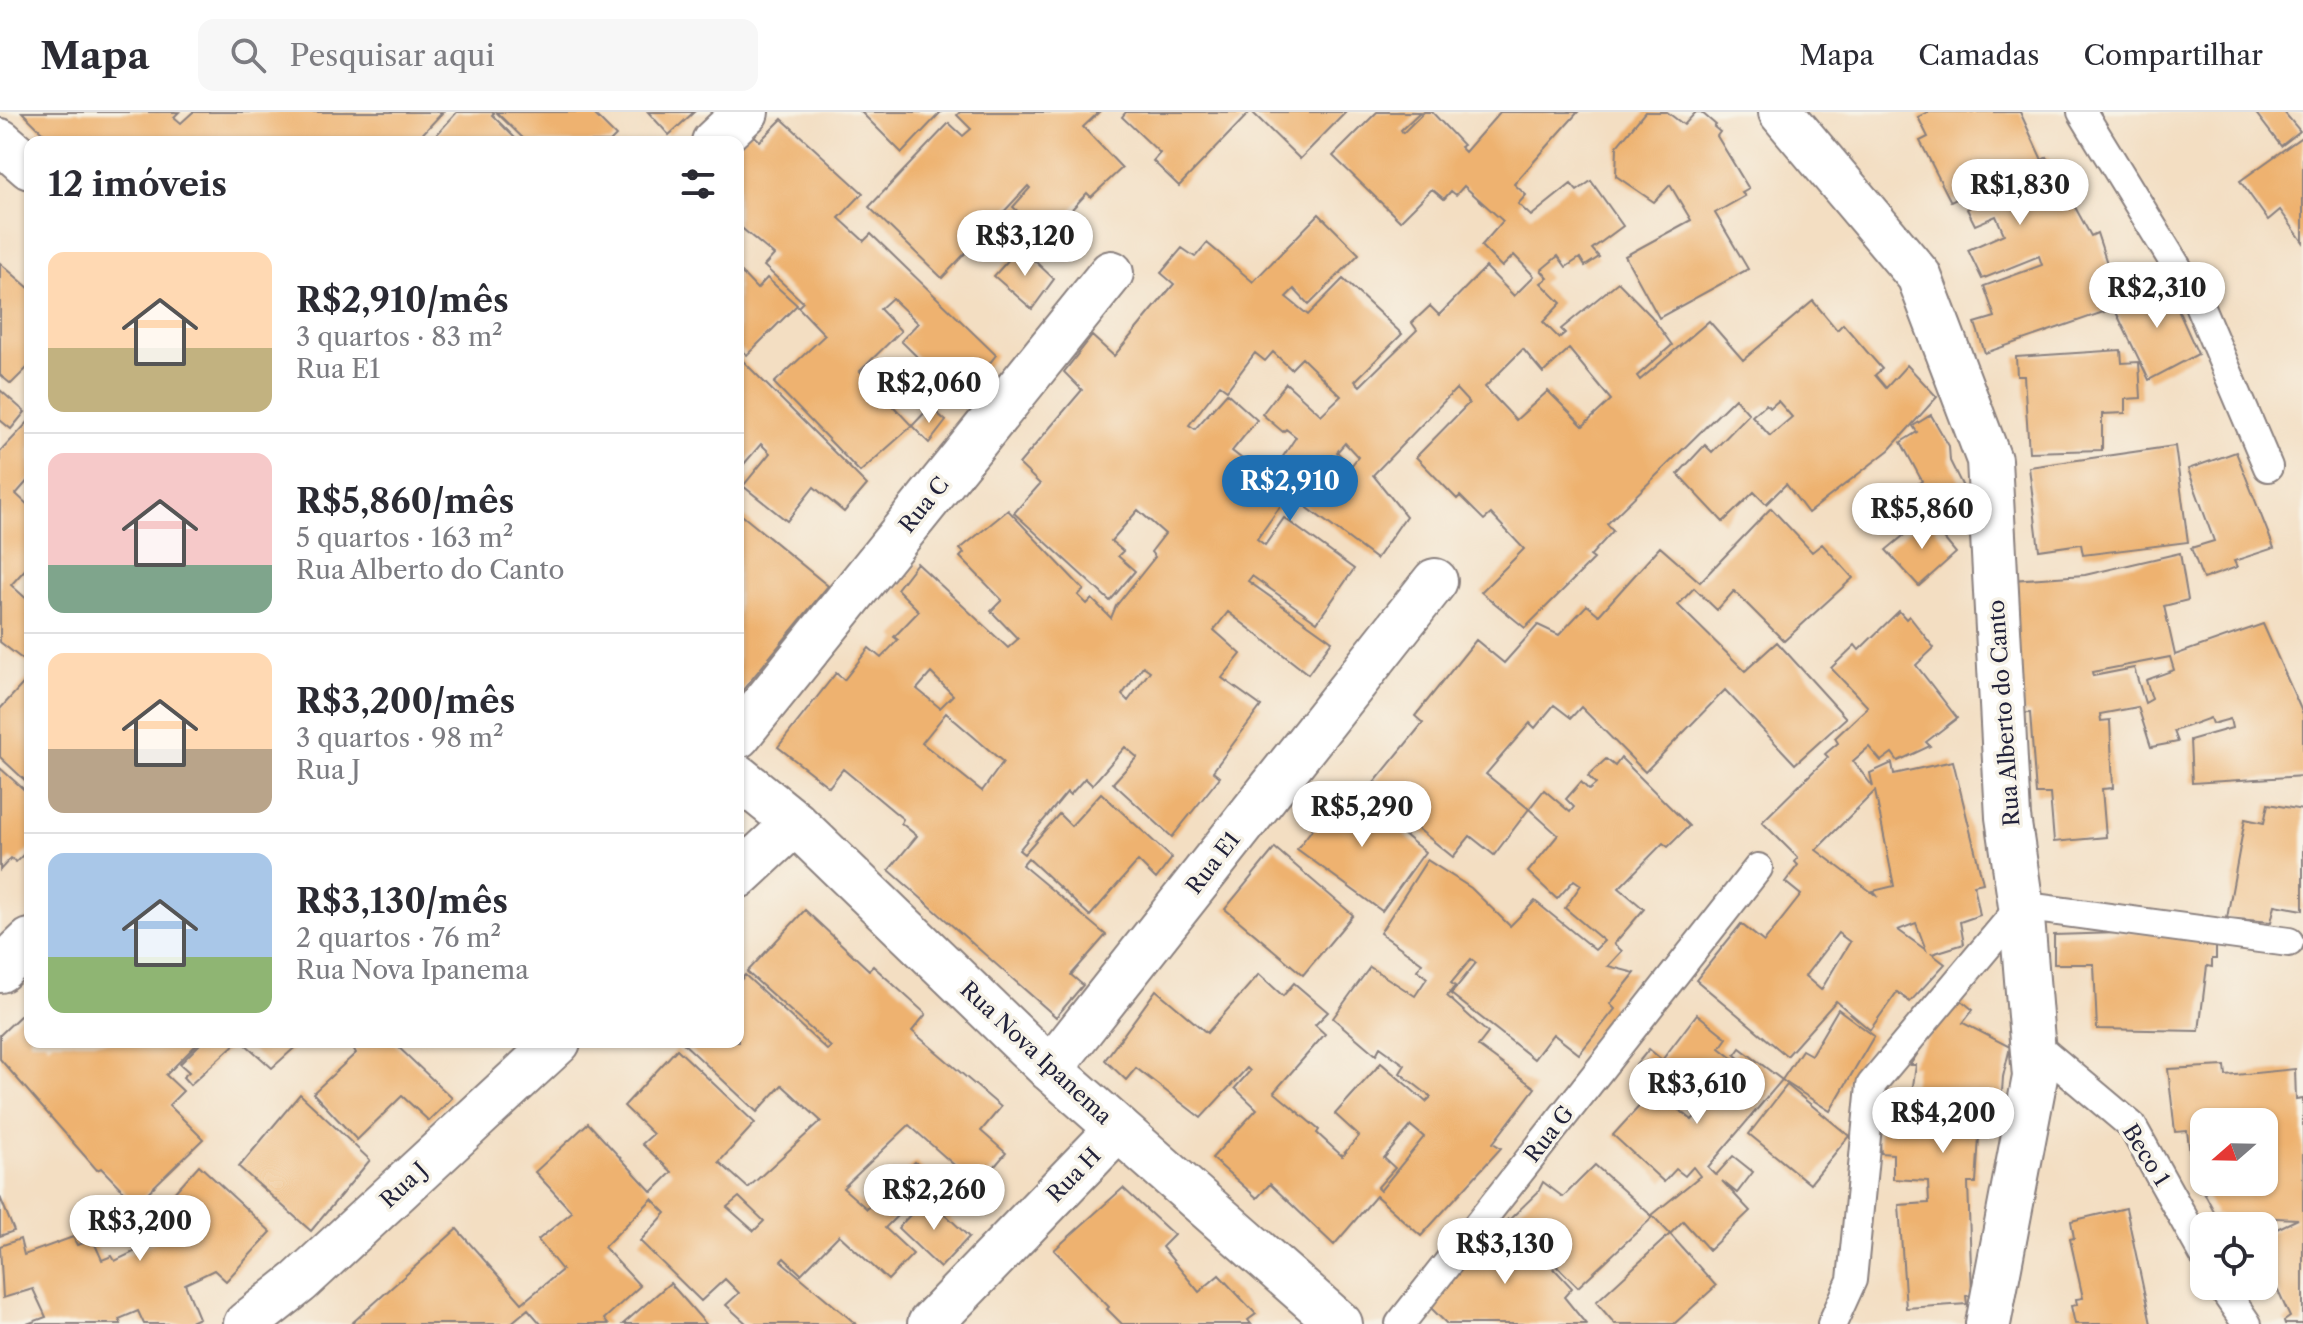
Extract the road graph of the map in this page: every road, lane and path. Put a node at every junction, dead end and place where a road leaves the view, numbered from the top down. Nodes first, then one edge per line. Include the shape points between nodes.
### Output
1 (746, 112) edge
2 (2082, 112) edge
3 (1790, 114) edge
4 (720, 136) edge
5 (0, 141) edge
6 (24, 162) edge
7 (1111, 273) dead end
8 (2268, 467) dead end
9 (1435, 581) dead end
10 (744, 729) edge
11 (744, 782) edge
12 (795, 823) junction
13 (1758, 868) dead end
14 (744, 870) edge
15 (2021, 906) junction
16 (2289, 942) dead end
17 (24, 947) edge
18 (0, 970) edge
19 (2031, 1041) junction
20 (552, 1048) edge
21 (1050, 1069) junction
22 (1118, 1129) junction
23 (2190, 1230) edge
24 (2231, 1300) edge
25 (1412, 1319) edge
26 (246, 1324) edge
27 (930, 1324) edge
28 (1340, 1324) edge
29 (1832, 1324) edge
30 (1988, 1324) edge
31 (2247, 1324) edge

1 - 4 street
2 - 8 lane via 2197,300
3 - 15 street, Rua Alberto do Canto via 1919,276 1989,460 2008,817
5 - 6 street
7 - 10 street, Rua C
9 - 21 street, Rua E1
11 - 12 street, Rua Nova Ipanema
12 - 14 street
12 - 21 street, Rua Nova Ipanema
13 - 25 lane, Rua G
15 - 16 lane
15 - 19 street, Rua Alberto do Canto
15 - 29 lane via 1871,1085 1852,1280
17 - 18 street
19 - 23 lane, Beco 1 via 2132,1126
19 - 30 street, Rua Alberto do Canto via 2035,1077
20 - 26 street, Rua J via 299,1282
21 - 22 street, Rua Nova Ipanema
22 - 27 street, Rua H
22 - 28 street, Rua Nova Ipanema
24 - 31 lane

